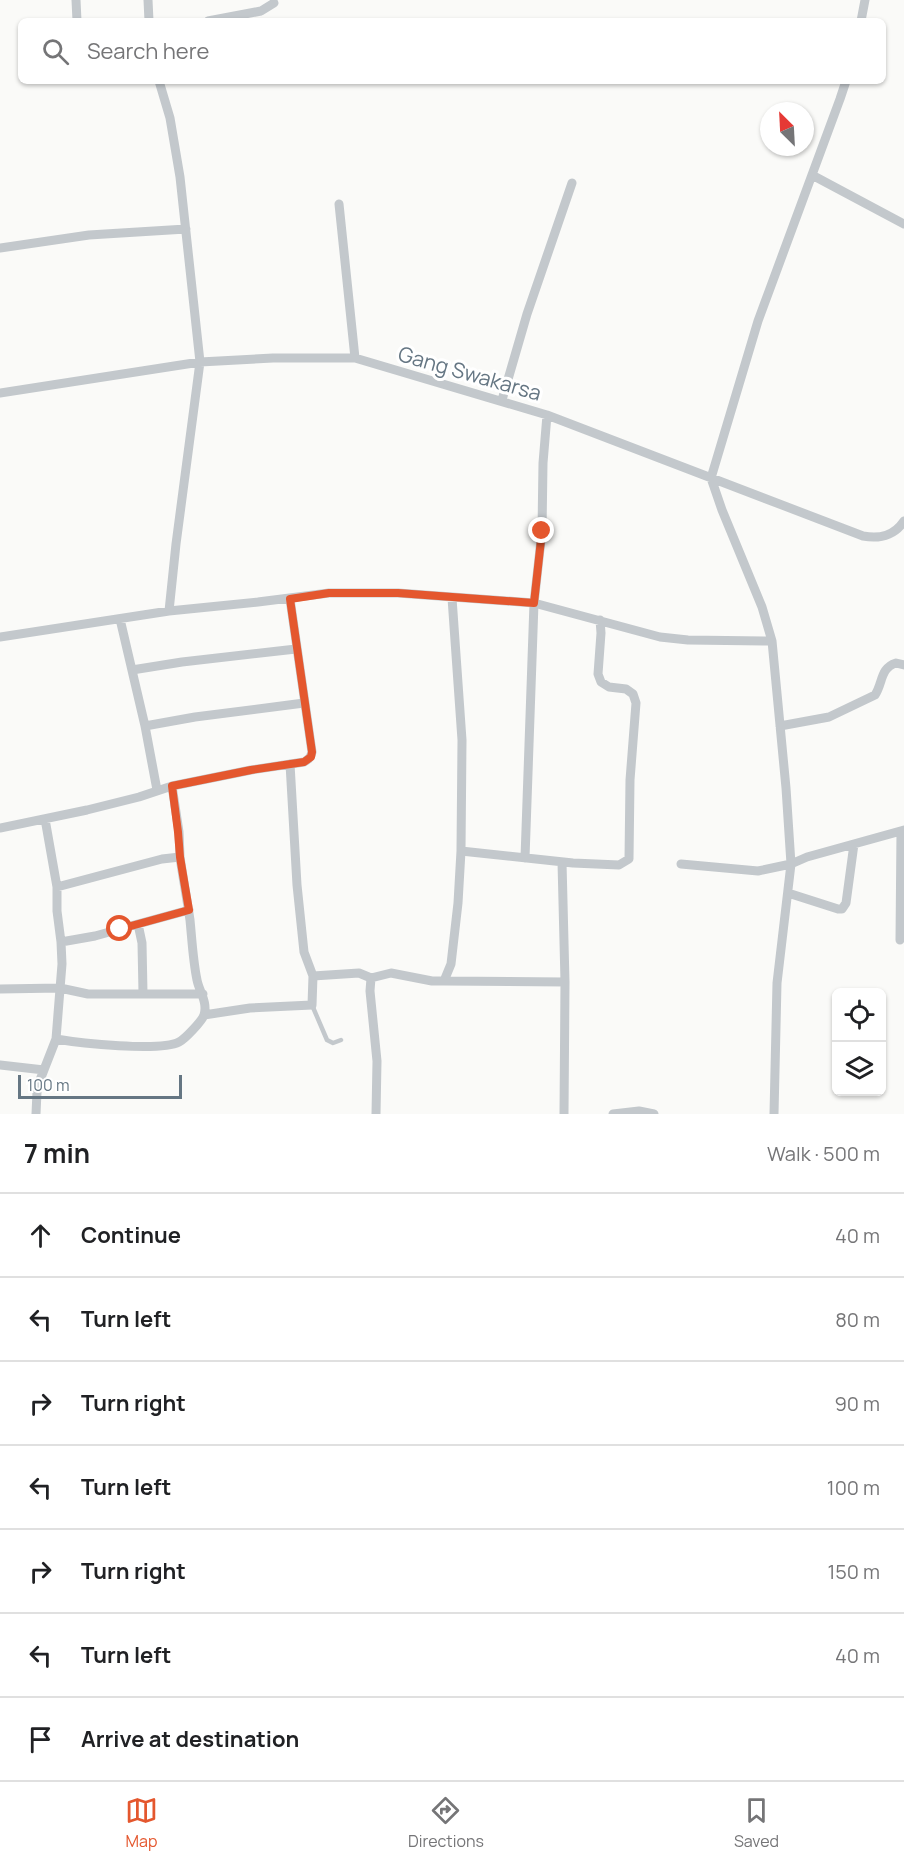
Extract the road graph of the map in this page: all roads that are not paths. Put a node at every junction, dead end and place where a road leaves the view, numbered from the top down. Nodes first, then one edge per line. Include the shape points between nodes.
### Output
1 (76, 0) edge
2 (148, 0) edge
3 (866, 0) edge
4 (274, 3) dead end
5 (77, 18) edge
6 (149, 18) edge
7 (224, 18) edge
8 (862, 18) edge
9 (160, 84) edge
10 (845, 84) edge
11 (812, 175) junction
12 (572, 183) dead end
13 (339, 204) dead end
14 (904, 224) edge
15 (186, 229) junction
16 (0, 248) edge
17 (355, 358) junction
18 (200, 362) junction
19 (0, 393) edge
20 (502, 400) junction
21 (547, 415) junction
22 (711, 478) junction
23 (904, 521) edge
24 (452, 598) junction
25 (290, 599) junction
26 (534, 603) junction
27 (170, 611) junction
28 (120, 619) junction
29 (600, 620) junction
30 (0, 637) edge
31 (772, 641) junction
32 (296, 649) junction
33 (904, 666) edge
34 (132, 670) junction
35 (304, 703) junction
36 (145, 726) junction
37 (780, 726) junction
38 (290, 764) junction
39 (172, 786) junction
40 (157, 790) junction
41 (45, 819) junction
42 (0, 828) edge
43 (903, 830) edge
44 (854, 844) junction
45 (461, 851) junction
46 (180, 857) junction
47 (525, 858) junction
48 (562, 862) junction
49 (681, 864) dead end
50 (790, 864) junction
51 (57, 886) junction
52 (788, 893) junction
53 (189, 910) junction
54 (138, 924) junction
55 (900, 940) dead end
56 (61, 942) junction
57 (313, 976) junction
58 (371, 978) junction
59 (444, 981) junction
60 (565, 982) junction
61 (60, 988) junction
62 (0, 989) edge
63 (143, 993) junction
64 (203, 994) junction
65 (312, 1005) junction
66 (204, 1015) junction
67 (56, 1039) junction
68 (340, 1040) dead end
69 (0, 1065) edge
70 (44, 1070) junction
71 (36, 1114) edge
72 (376, 1114) edge
73 (564, 1114) edge
74 (613, 1114) edge
75 (654, 1114) edge
76 (774, 1114) edge

1 - 5 street
2 - 6 street
3 - 8 street
4 - 7 street via 261,11
9 - 15 street via 171,118
10 - 11 street
11 - 14 street
11 - 22 street via 758,321
12 - 20 street
13 - 17 street
15 - 16 street via 89,235
15 - 18 street
17 - 18 street, Gang Swakarsa
17 - 20 street, Gang Swakarsa
18 - 19 street, Gang Swakarsa
18 - 27 street
20 - 21 street, Gang Swakarsa
21 - 22 street, Gang Swakarsa
21 - 26 street via 542,531
22 - 23 street, Gang Swakarsa via 863,536 891,534
22 - 31 street
24 - 25 street via 329,593
24 - 26 street
24 - 45 street via 462,740
25 - 27 street
25 - 32 street
26 - 29 street
26 - 47 street
27 - 28 street
28 - 30 street
28 - 34 street
29 - 31 street via 660,637
29 - 48 street via 601,682 626,689 636,703 629,859 619,865
31 - 37 street
32 - 34 street
32 - 35 street
33 - 37 street via 896,663 888,667 875,695 834,716
34 - 36 street
35 - 36 street
35 - 38 street via 311,757
36 - 40 street
37 - 50 street
38 - 39 street
38 - 57 street via 304,952
39 - 40 street
39 - 46 street
40 - 41 street
41 - 42 street
41 - 51 street
43 - 44 street
43 - 55 street
44 - 50 street
44 - 52 street via 842,909
45 - 47 street
45 - 59 street via 451,964
46 - 51 street
46 - 53 street
47 - 48 street
48 - 60 street
49 - 50 street via 758,871
50 - 52 street
51 - 56 street
52 - 76 street via 777,983
53 - 54 street
53 - 64 street via 197,982
54 - 56 street
54 - 63 street
56 - 61 street
57 - 58 street via 359,973
57 - 65 street
58 - 59 street via 391,972
58 - 72 street
59 - 60 street
60 - 73 street
61 - 62 street
61 - 63 street via 88,994
61 - 67 street
63 - 64 street
64 - 66 street
65 - 66 street
65 - 68 lane via 327,1040
66 - 67 street via 188,1036 172,1045 85,1044
67 - 70 street
69 - 70 street
70 - 71 street
74 - 75 street

